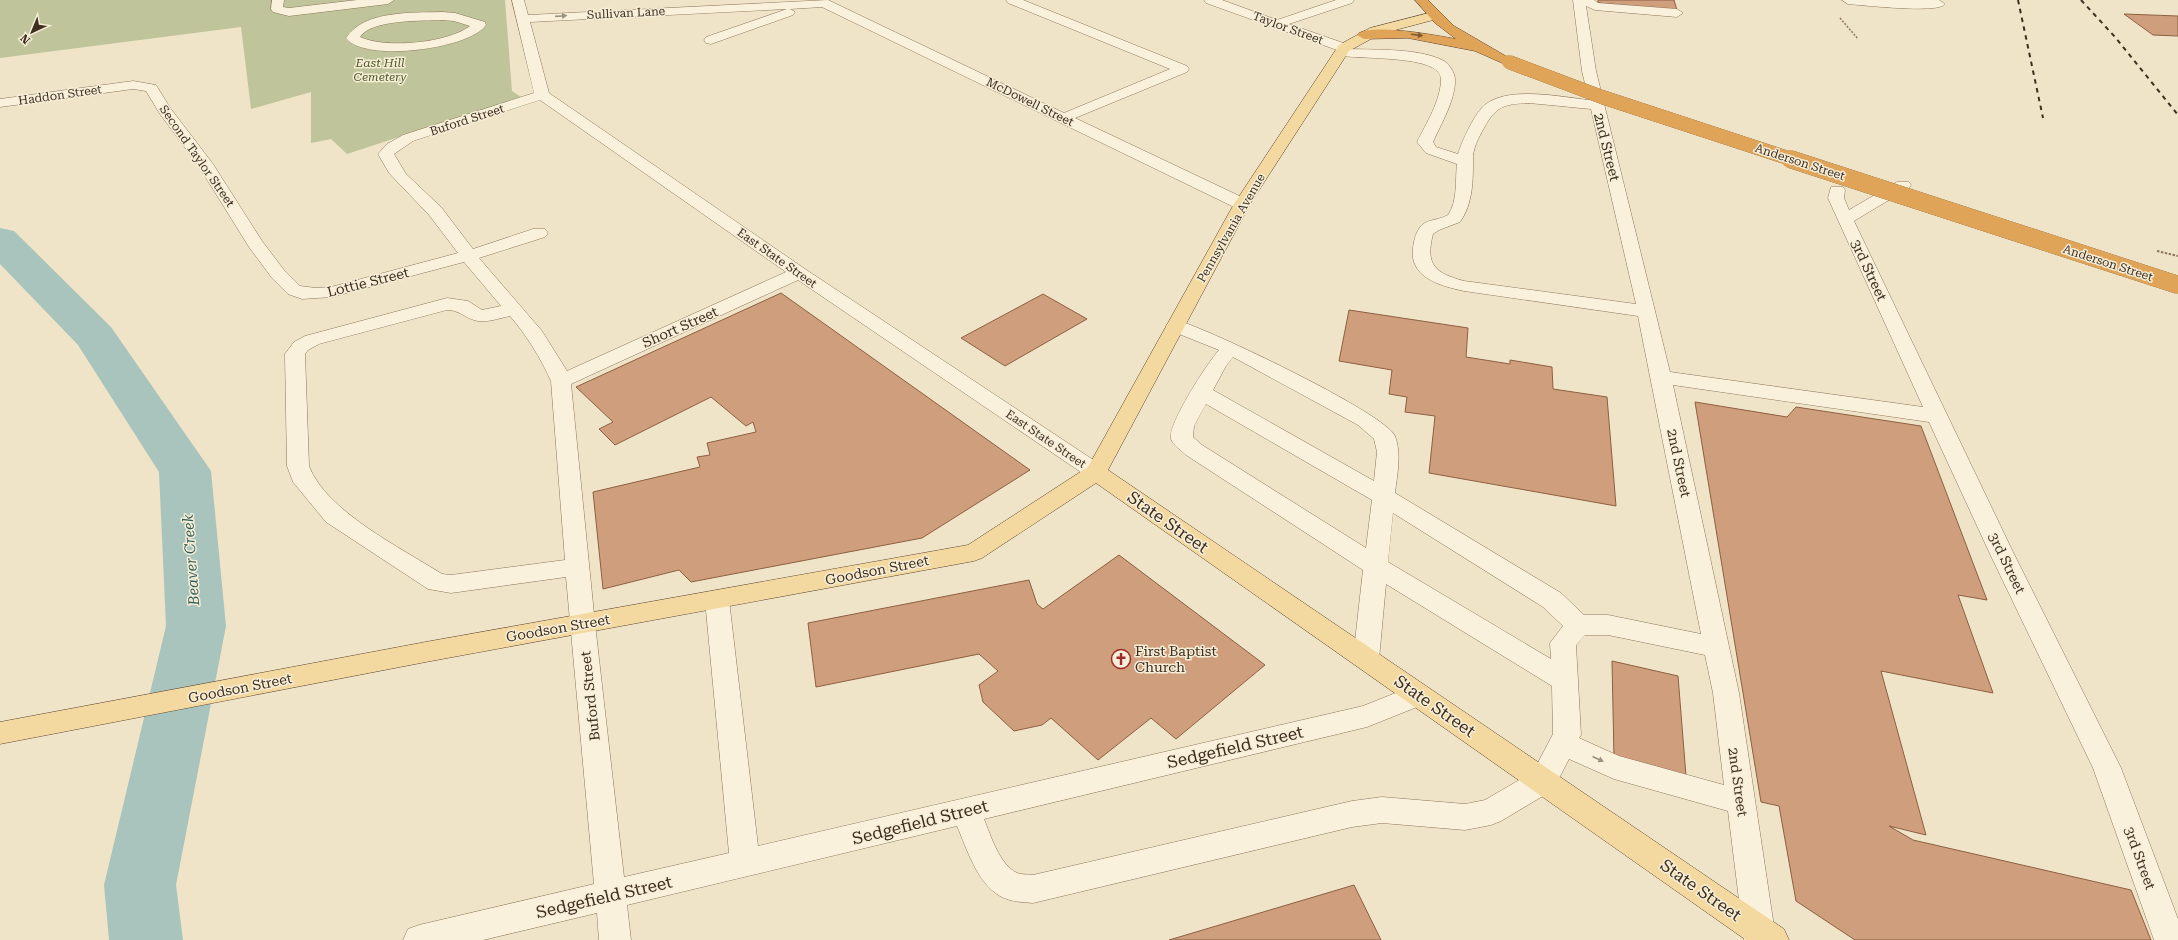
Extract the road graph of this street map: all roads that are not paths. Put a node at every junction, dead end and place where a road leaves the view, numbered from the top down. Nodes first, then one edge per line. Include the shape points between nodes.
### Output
1 (278, 0) edge
2 (388, 0) edge
3 (518, 0) edge
4 (754, 0) edge
5 (1012, 0) edge
6 (1210, 0) edge
7 (1348, 0) edge
8 (1421, 0) edge
9 (1848, 0) edge
10 (711, 1) edge
11 (818, 2) edge
12 (1940, 4) dead end
13 (675, 5) edge
14 (1585, 5) edge
15 (1677, 12) dead end
16 (1433, 16) junction
17 (522, 19) junction
18 (386, 20) junction
19 (1276, 24) junction
20 (1364, 35) junction
21 (711, 40) dead end
22 (1477, 46) junction
23 (1343, 50) junction
24 (121, 86) joint
25 (542, 96) junction
26 (0, 103) edge
27 (1596, 105) junction
28 (1062, 118) junction
29 (1466, 162) junction
30 (1903, 185) dead end
31 (1837, 190) dead end
32 (1242, 204) junction
33 (1845, 219) junction
34 (539, 233) dead end
35 (470, 256) junction
36 (273, 268) joint
37 (799, 273) junction
38 (2178, 285) edge
39 (515, 309) junction
40 (1646, 311) junction
41 (1176, 326) junction
42 (1231, 348) junction
43 (1661, 377) junction
44 (561, 381) junction
45 (1202, 393) junction
46 (1937, 416) junction
47 (1096, 472) junction
48 (1384, 497) junction
49 (1376, 566) junction
50 (578, 567) junction
51 (717, 600) junction
52 (582, 624) junction
53 (1578, 625) junction
54 (1717, 647) junction
55 (1366, 659) junction
56 (1564, 681) junction
57 (1418, 695) junction
58 (0, 733) edge
59 (1562, 743) junction
60 (1543, 781) junction
61 (1741, 802) junction
62 (966, 811) junction
63 (745, 864) junction
64 (610, 895) junction
65 (1764, 937) edge
66 (419, 940) edge
67 (615, 940) edge
68 (2170, 940) edge

1 - 2 street via 278,9 289,12
2 - 18 street
3 - 17 street
4 - 10 street
5 - 28 street via 1182,69
6 - 19 street, Taylor Street
7 - 19 street
8 - 16 highway
9 - 12 street
10 - 13 street
11 - 13 street, Sullivan Lane
11 - 21 street
11 - 28 street, McDowell Street
17 -> 13 street, Sullivan Lane
14 - 15 street
14 - 27 street, 2nd Street via 1588,71
16 - 20 main road, Pennsylvania Avenue
16 - 22 highway, Anderson Street
17 - 25 street
18 - 18 street via 442,16 455,17 480,25 476,30 460,37 424,45 382,46 357,42 353,38 359,30
19 - 23 street, Taylor Street
20 -> 22 highway via 1408,34
20 - 23 main road, Pennsylvania Avenue
22 - 38 highway, Anderson Street, bridge via 1509,62 1609,100
23 - 29 street, Taylor Street via 1426,60 1439,64 1445,70 1448,80 1438,114 1424,142 1431,150
23 - 32 main road, Pennsylvania Avenue
24 - 26 street, Haddon Street
24 - 36 street, Second Taylor Street via 151,88 205,164
25 - 35 street, Buford Street via 408,138 392,147 386,154 390,165 435,212
25 - 37 street, East State Street
27 - 29 street via 1524,99 1502,101 1490,107 1479,123 1466,153
27 - 40 street, 2nd Street
28 - 32 street, McDowell Street
29 - 40 street via 1458,214 1448,222 1432,225 1424,234 1421,257 1426,270 1442,280 1464,286
30 - 33 street
31 - 33 street, 3rd Street via 1838,204
32 - 41 main road, Pennsylvania Avenue
33 - 46 street, 3rd Street
34 - 35 street, Lottie Street
35 - 36 street, Lottie Street via 316,294 294,290
35 - 39 street
37 - 44 street, Short Street
37 - 47 street, East State Street
39 - 44 street via 543,343
39 - 50 street via 478,316 461,305 447,304 312,340 301,346 294,354 298,466 304,482 334,516 437,583 451,584
40 - 43 street, 2nd Street
41 - 42 street
41 - 47 main road, Pennsylvania Avenue
42 - 45 street via 1217,364
42 - 48 street via 1365,420 1384,436 1388,452
43 - 46 street
43 - 54 street, 2nd Street
44 - 50 street, Buford Street
45 - 48 street
45 - 49 street via 1183,426 1182,439 1194,450
46 - 68 street, 3rd Street via 2107,768
47 - 51 main road, Goodson Street via 974,552
47 - 55 main road, State Street
48 - 49 street
48 - 53 street via 1552,600
49 - 55 street
49 - 56 street
50 - 52 street, Buford Street
51 - 52 main road, Goodson Street
51 - 63 street
52 - 58 main road, Goodson Street
52 - 64 street, Buford Street
53 - 54 street via 1608,625
53 - 56 street via 1563,643
54 - 61 street, 2nd Street
55 - 57 main road, State Street
56 - 59 street via 1567,735
57 - 60 main road, State Street
57 - 62 street, Sedgefield Street via 1367,716
59 - 60 street
59 -> 61 street via 1614,767
60 - 62 street via 1491,812 1465,817 1382,810 1352,814 1032,889 1012,887 998,877
60 - 65 main road, State Street
61 - 65 street, 2nd Street
62 - 63 street, Sedgefield Street
63 - 64 street, Sedgefield Street
64 - 66 street, Sedgefield Street
64 - 67 street, Buford Street

